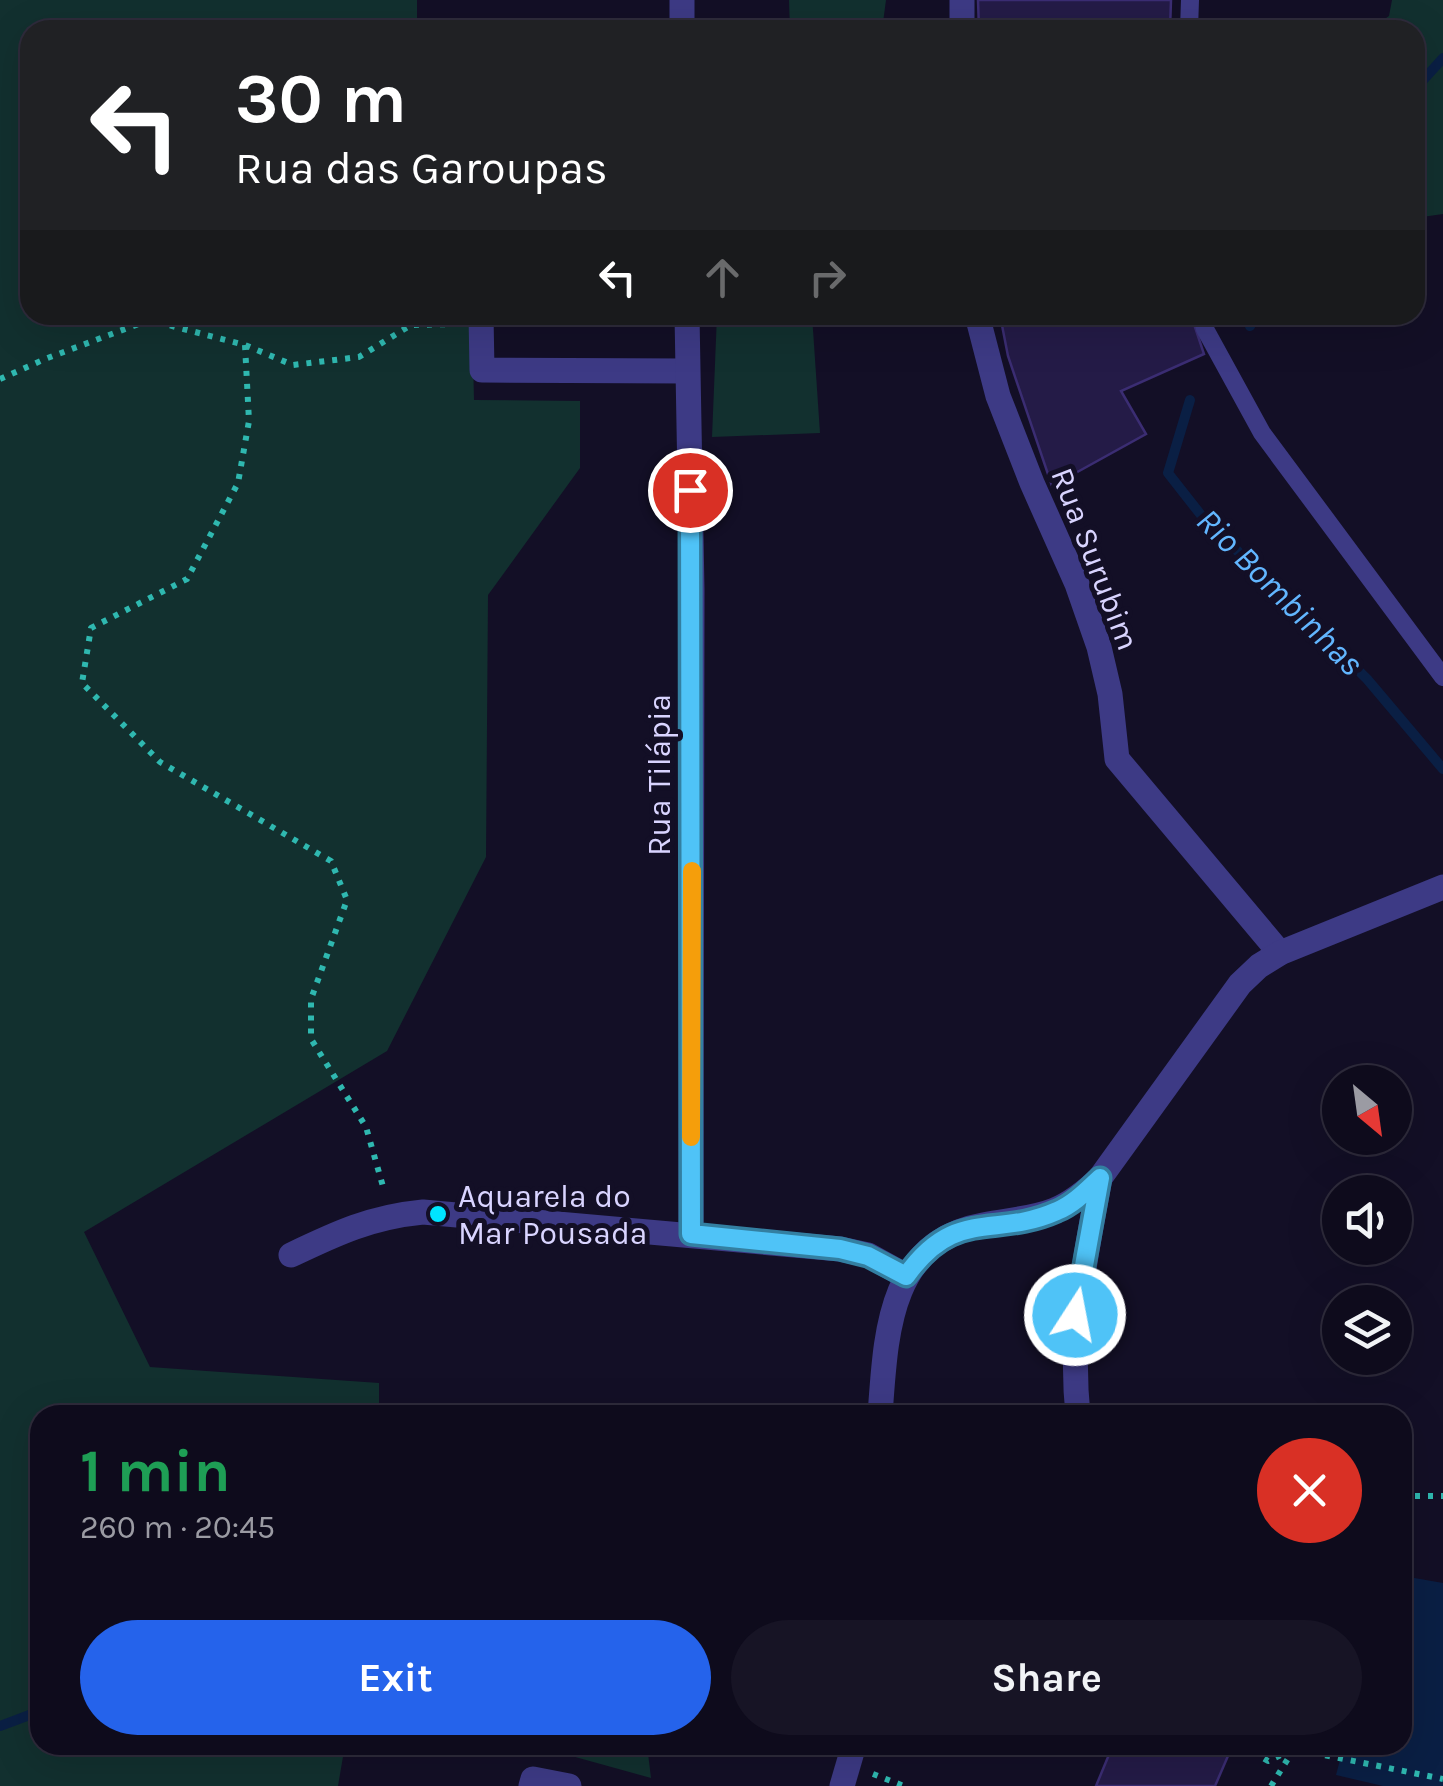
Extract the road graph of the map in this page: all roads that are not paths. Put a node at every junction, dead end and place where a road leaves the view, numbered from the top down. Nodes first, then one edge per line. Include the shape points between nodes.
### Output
1 (481, 325) edge
2 (686, 325) edge
3 (980, 325) edge
4 (1204, 325) edge
5 (688, 371) junction
6 (1443, 676) edge
7 (1443, 887) edge
8 (1280, 953) junction
9 (1100, 1178) junction
10 (691, 1234) junction
11 (291, 1255) dead end
12 (906, 1276) junction
13 (881, 1405) edge
14 (1077, 1405) edge
15 (851, 1755) edge
16 (531, 1786) edge
17 (569, 1786) edge
18 (842, 1786) edge

1 - 5 street via 482,370
2 - 5 street, Rua Tilápia
3 - 8 street, Rua Surubim via 998,396 1099,648 1117,758
4 - 6 lane via 1262,433
5 - 10 street, Rua Tilápia
7 - 8 street
8 - 9 street via 1240,984
9 - 12 street via 1058,1211 937,1241
9 - 14 street via 1075,1315
10 - 11 street via 422,1212 357,1224
10 - 12 street via 840,1249
12 - 13 street via 890,1324
15 - 18 street
16 - 17 street via 533,1779

